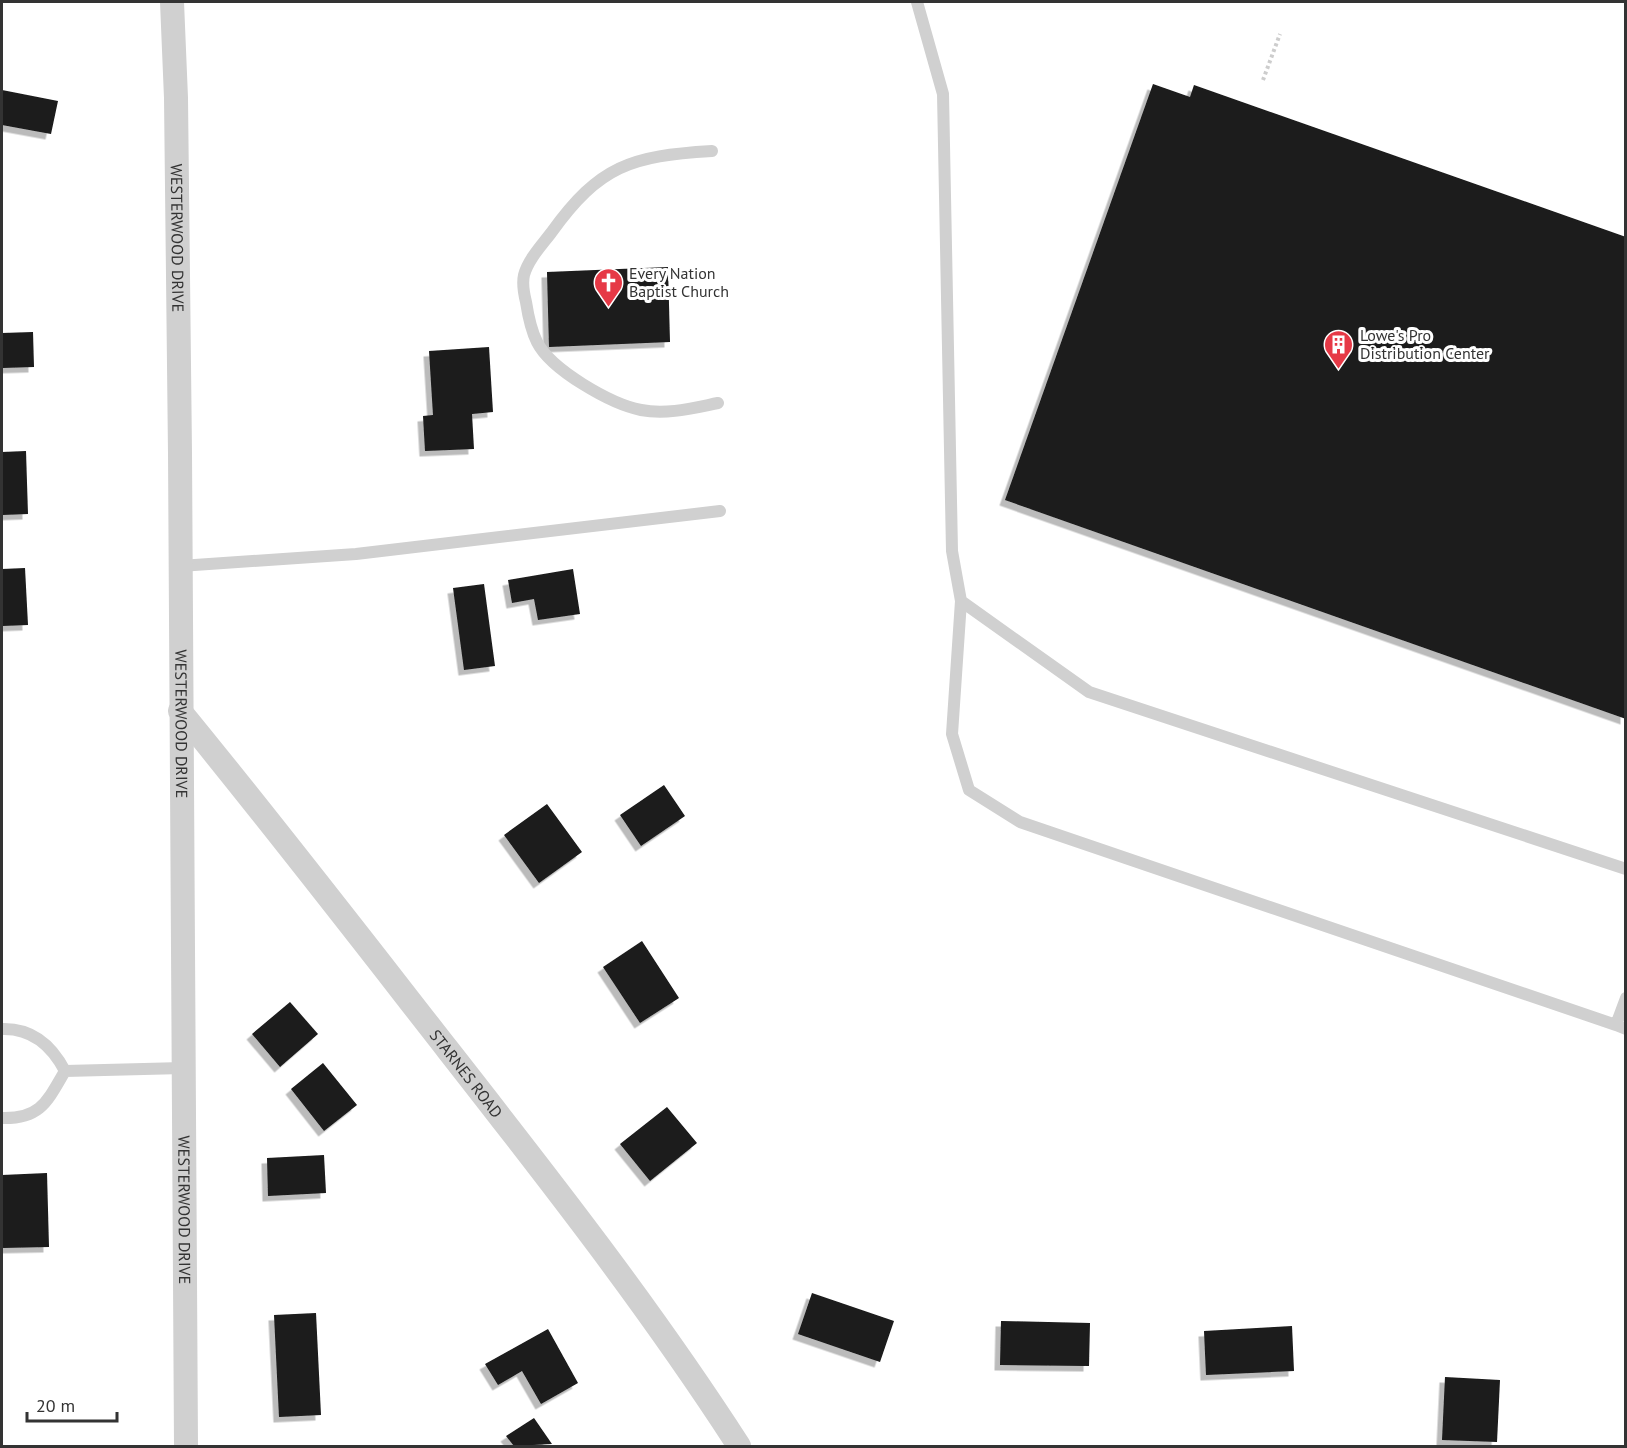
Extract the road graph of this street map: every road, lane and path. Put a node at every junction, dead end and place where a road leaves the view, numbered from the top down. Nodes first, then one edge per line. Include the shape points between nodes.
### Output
1 (172, 2) edge
2 (917, 2) edge
3 (1280, 34) dead end
4 (1263, 80) dead end
5 (712, 151) dead end
6 (718, 403) dead end
7 (720, 511) dead end
8 (180, 566) junction
9 (961, 601) junction
10 (180, 711) junction
11 (1626, 869) edge
12 (1626, 998) edge
13 (1621, 1027) edge
14 (2, 1029) edge
15 (183, 1068) junction
16 (65, 1071) junction
17 (2, 1118) edge
18 (186, 1446) edge
19 (739, 1446) edge

1 - 8 street, WESTERWOOD DRIVE
2 - 9 lane via 943,94 952,551
3 - 4 path
5 - 6 lane via 650,156 603,176 558,223 532,259 524,276 524,289 537,343 565,372 624,406 644,411 668,412
7 - 8 lane via 356,554
8 - 10 street, WESTERWOOD DRIVE
9 - 11 lane via 1089,692
9 - 13 lane via 952,734 969,790 1020,822
10 - 15 street, WESTERWOOD DRIVE
10 - 19 street, STARNES ROAD via 565,1199 635,1293
12 - 13 lane
14 - 16 lane via 25,1032 45,1042
15 - 16 lane
15 - 18 street, WESTERWOOD DRIVE
16 - 17 lane via 41,1109 19,1119

